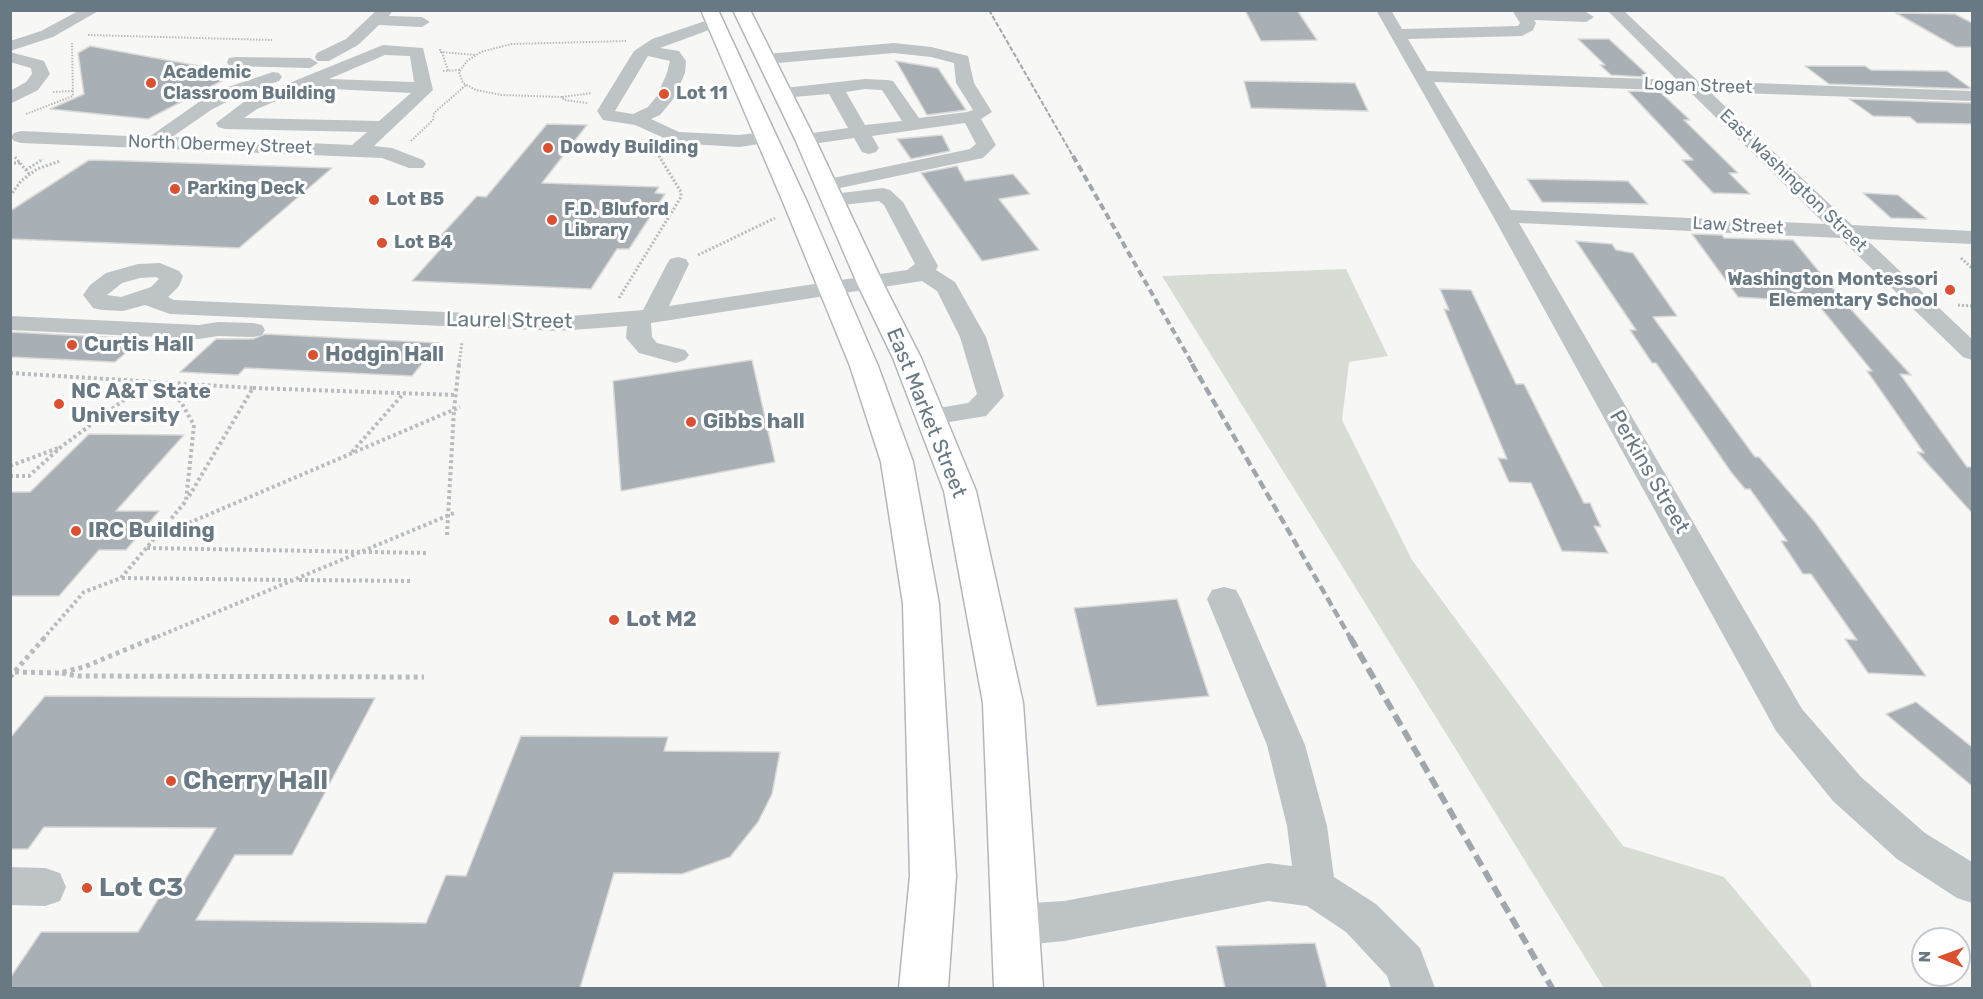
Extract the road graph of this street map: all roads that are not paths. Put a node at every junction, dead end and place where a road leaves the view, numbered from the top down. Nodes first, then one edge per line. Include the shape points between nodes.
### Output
1 (93, 10) edge
2 (437, 10) edge
3 (1614, 10) edge
4 (721, 15) edge
5 (382, 16) edge
6 (1523, 16) edge
7 (1589, 21) dead end
8 (422, 22) junction
9 (1390, 22) edge
10 (402, 37) dead end
11 (648, 49) junction
12 (14, 54) edge
13 (766, 59) junction
14 (235, 62) dead end
15 (345, 66) junction
16 (420, 68) junction
17 (307, 76) junction
18 (1423, 76) junction
19 (1693, 86) junction
20 (742, 87) junction
21 (424, 88) junction
22 (835, 88) junction
23 (782, 93) junction
24 (1972, 96) edge
25 (10, 99) edge
26 (256, 103) junction
27 (302, 104) dead end
28 (382, 107) dead end
29 (406, 107) junction
30 (970, 117) junction
31 (634, 120) junction
32 (914, 125) junction
33 (384, 127) junction
34 (860, 132) junction
35 (14, 135) edge
36 (766, 138) junction
37 (804, 138) junction
38 (152, 142) junction
39 (357, 151) junction
40 (416, 164) dead end
41 (883, 172) junction
42 (829, 192) junction
43 (1504, 216) junction
44 (1845, 231) junction
45 (1972, 237) edge
46 (678, 264) road end
47 (921, 270) junction
48 (870, 283) junction
49 (831, 289) junction
50 (148, 297) dead end
51 (646, 317) junction
52 (10, 324) edge
53 (254, 330) dead end
54 (175, 331) junction
55 (154, 350) dead end
56 (1972, 352) edge
57 (676, 355) dead end
58 (931, 417) junction
59 (1224, 599) dead end
60 (1972, 884) edge
61 (1315, 888) junction
62 (1016, 925) junction
63 (924, 988) edge
64 (1019, 988) edge
65 (1413, 988) edge

1 - 12 street
2 - 8 street
3 - 19 street, East Washington Street
4 - 11 street
4 - 13 main road, East Market Street
4 - 20 main road, East Market Street
5 - 8 street
5 - 17 street
6 - 7 street
6 - 9 street via 1527,27 1512,32
8 - 10 street
9 - 18 street, Perkins Street
11 - 31 street via 606,111 609,116
11 - 31 street via 673,55 678,60 676,73 665,98 654,111
12 - 25 street via 38,65 41,74 32,86
13 - 23 main road, East Market Street
13 - 30 street via 894,48 962,60 965,83 983,112
14 - 17 street
15 - 16 street
15 - 16 street via 382,50 417,51
15 - 17 street
16 - 21 street
17 - 21 street
17 - 26 street
17 - 38 street via 284,73 234,91
18 - 19 street, Logan Street
18 - 43 street, Perkins Street
19 - 24 street, Logan Street
19 - 44 street, East Washington Street
20 - 36 main road, East Market Street
20 - 37 main road via 782,134
21 - 29 street
22 - 23 street
22 - 32 street via 887,85
22 - 34 street
23 - 37 main road, East Market Street
26 - 27 street
26 - 33 street via 225,123
28 - 29 street
29 - 33 street
30 - 32 street
30 - 41 street via 986,145 976,154
31 - 36 street via 675,137 739,141
32 - 34 street
33 - 39 street
34 - 37 street
34 - 41 street
35 - 38 street, North Obermey Street
36 - 49 main road, East Market Street
37 - 42 main road, East Market Street
38 - 39 street, North Obermey Street
39 - 40 street, North Obermey Street via 385,152
41 - 42 street
42 - 47 street via 883,194 893,202 927,266
42 - 48 main road, East Market Street
43 - 44 street, Law Street
43 - 60 street, Perkins Street via 1789,720 1847,789 1911,846
44 - 45 street, Law Street
44 - 56 street, East Washington Street
46 - 51 street
47 - 48 street, Laurel Street via 914,276
47 - 58 street via 947,287 973,337 991,396 976,410
48 - 49 street, Laurel Street
48 - 58 main road, East Market Street
49 - 51 street, Laurel Street
49 - 63 main road, East Market Street via 864,366 897,462 921,604 933,876
50 - 51 street, Laurel Street via 170,307 558,324
51 - 57 street via 639,338 648,348
52 - 54 street
53 - 54 street
54 - 55 street
58 - 62 main road, East Market Street via 960,491 1003,703
59 - 61 street via 1286,746 1307,826
61 - 62 street via 1268,882 1064,921
61 - 65 street via 1361,918 1404,963
62 - 64 main road, East Market Street

